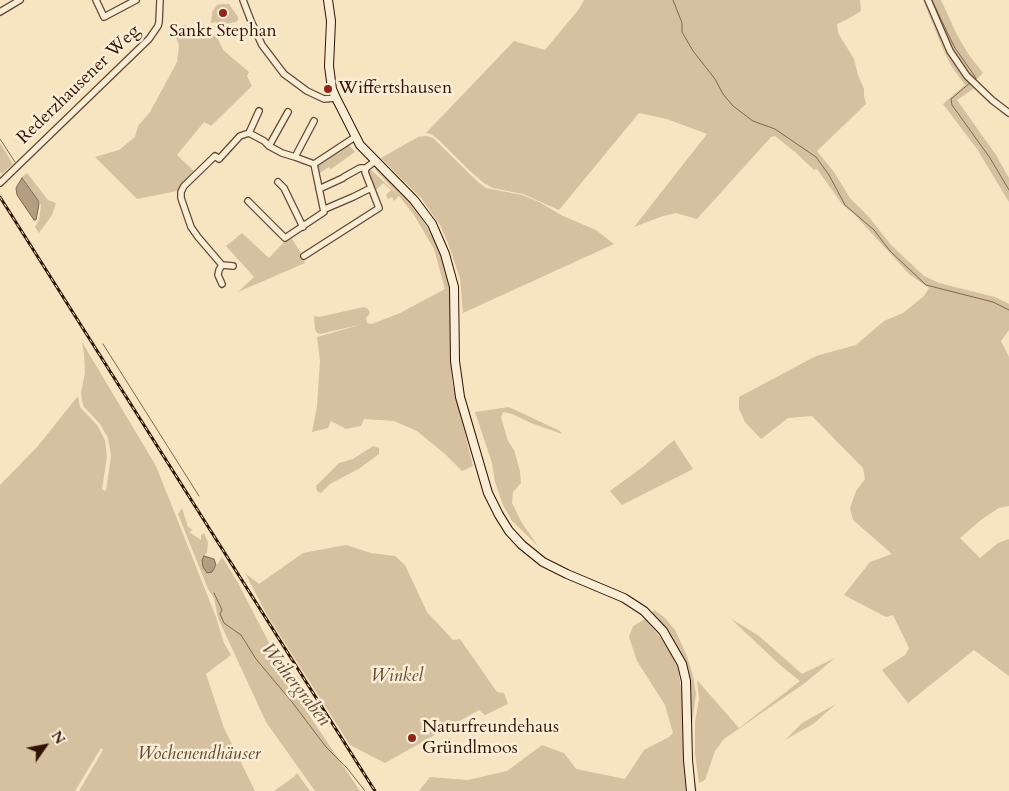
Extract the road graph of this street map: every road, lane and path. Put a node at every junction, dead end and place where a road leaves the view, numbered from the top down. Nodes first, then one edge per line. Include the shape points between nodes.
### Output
1 (20, 0) edge
2 (96, 0) edge
3 (120, 0) edge
4 (136, 0) edge
5 (160, 0) edge
6 (243, 0) edge
7 (328, 0) edge
8 (928, 0) edge
9 (124, 6) junction
10 (0, 12) edge
11 (336, 98) junction
12 (259, 111) dead end
13 (288, 112) dead end
14 (1009, 113) edge
15 (314, 121) dead end
16 (249, 133) junction
17 (355, 137) junction
18 (269, 146) junction
19 (296, 157) junction
20 (375, 161) junction
21 (314, 164) junction
22 (366, 168) junction
23 (278, 182) dead end
24 (0, 183) edge
25 (371, 188) junction
26 (319, 189) junction
27 (248, 201) dead end
28 (325, 209) junction
29 (303, 227) junction
30 (304, 256) dead end
31 (222, 265) junction
32 (233, 266) dead end
33 (222, 284) dead end
34 (691, 791) edge

1 - 10 street
2 - 9 street via 104,17
3 - 9 street
4 - 9 street
5 - 24 street, Rederzhausener Weg via 158,26 149,38
6 - 11 street via 262,45 284,74 324,99
7 - 11 street via 331,21 329,66
8 - 14 street via 950,51 967,76
11 - 17 street
12 - 16 street
13 - 18 street
15 - 19 street
16 - 18 street
16 - 31 street via 240,136 220,159 215,156 181,192 191,227
17 - 20 street
17 - 21 street
18 - 19 street
19 - 21 street
20 - 22 street
20 - 34 street via 414,200 432,224 445,254 455,299 455,361 460,398 481,474 498,515 522,545 543,562 624,598 644,611 663,631 682,664 686,681
21 - 26 street
22 - 25 street
22 - 26 street
23 - 29 street
25 - 28 street
25 - 30 street via 379,208
26 - 28 street
27 - 29 street via 284,238
28 - 29 street via 323,214
31 - 32 street
31 - 33 street via 218,275

